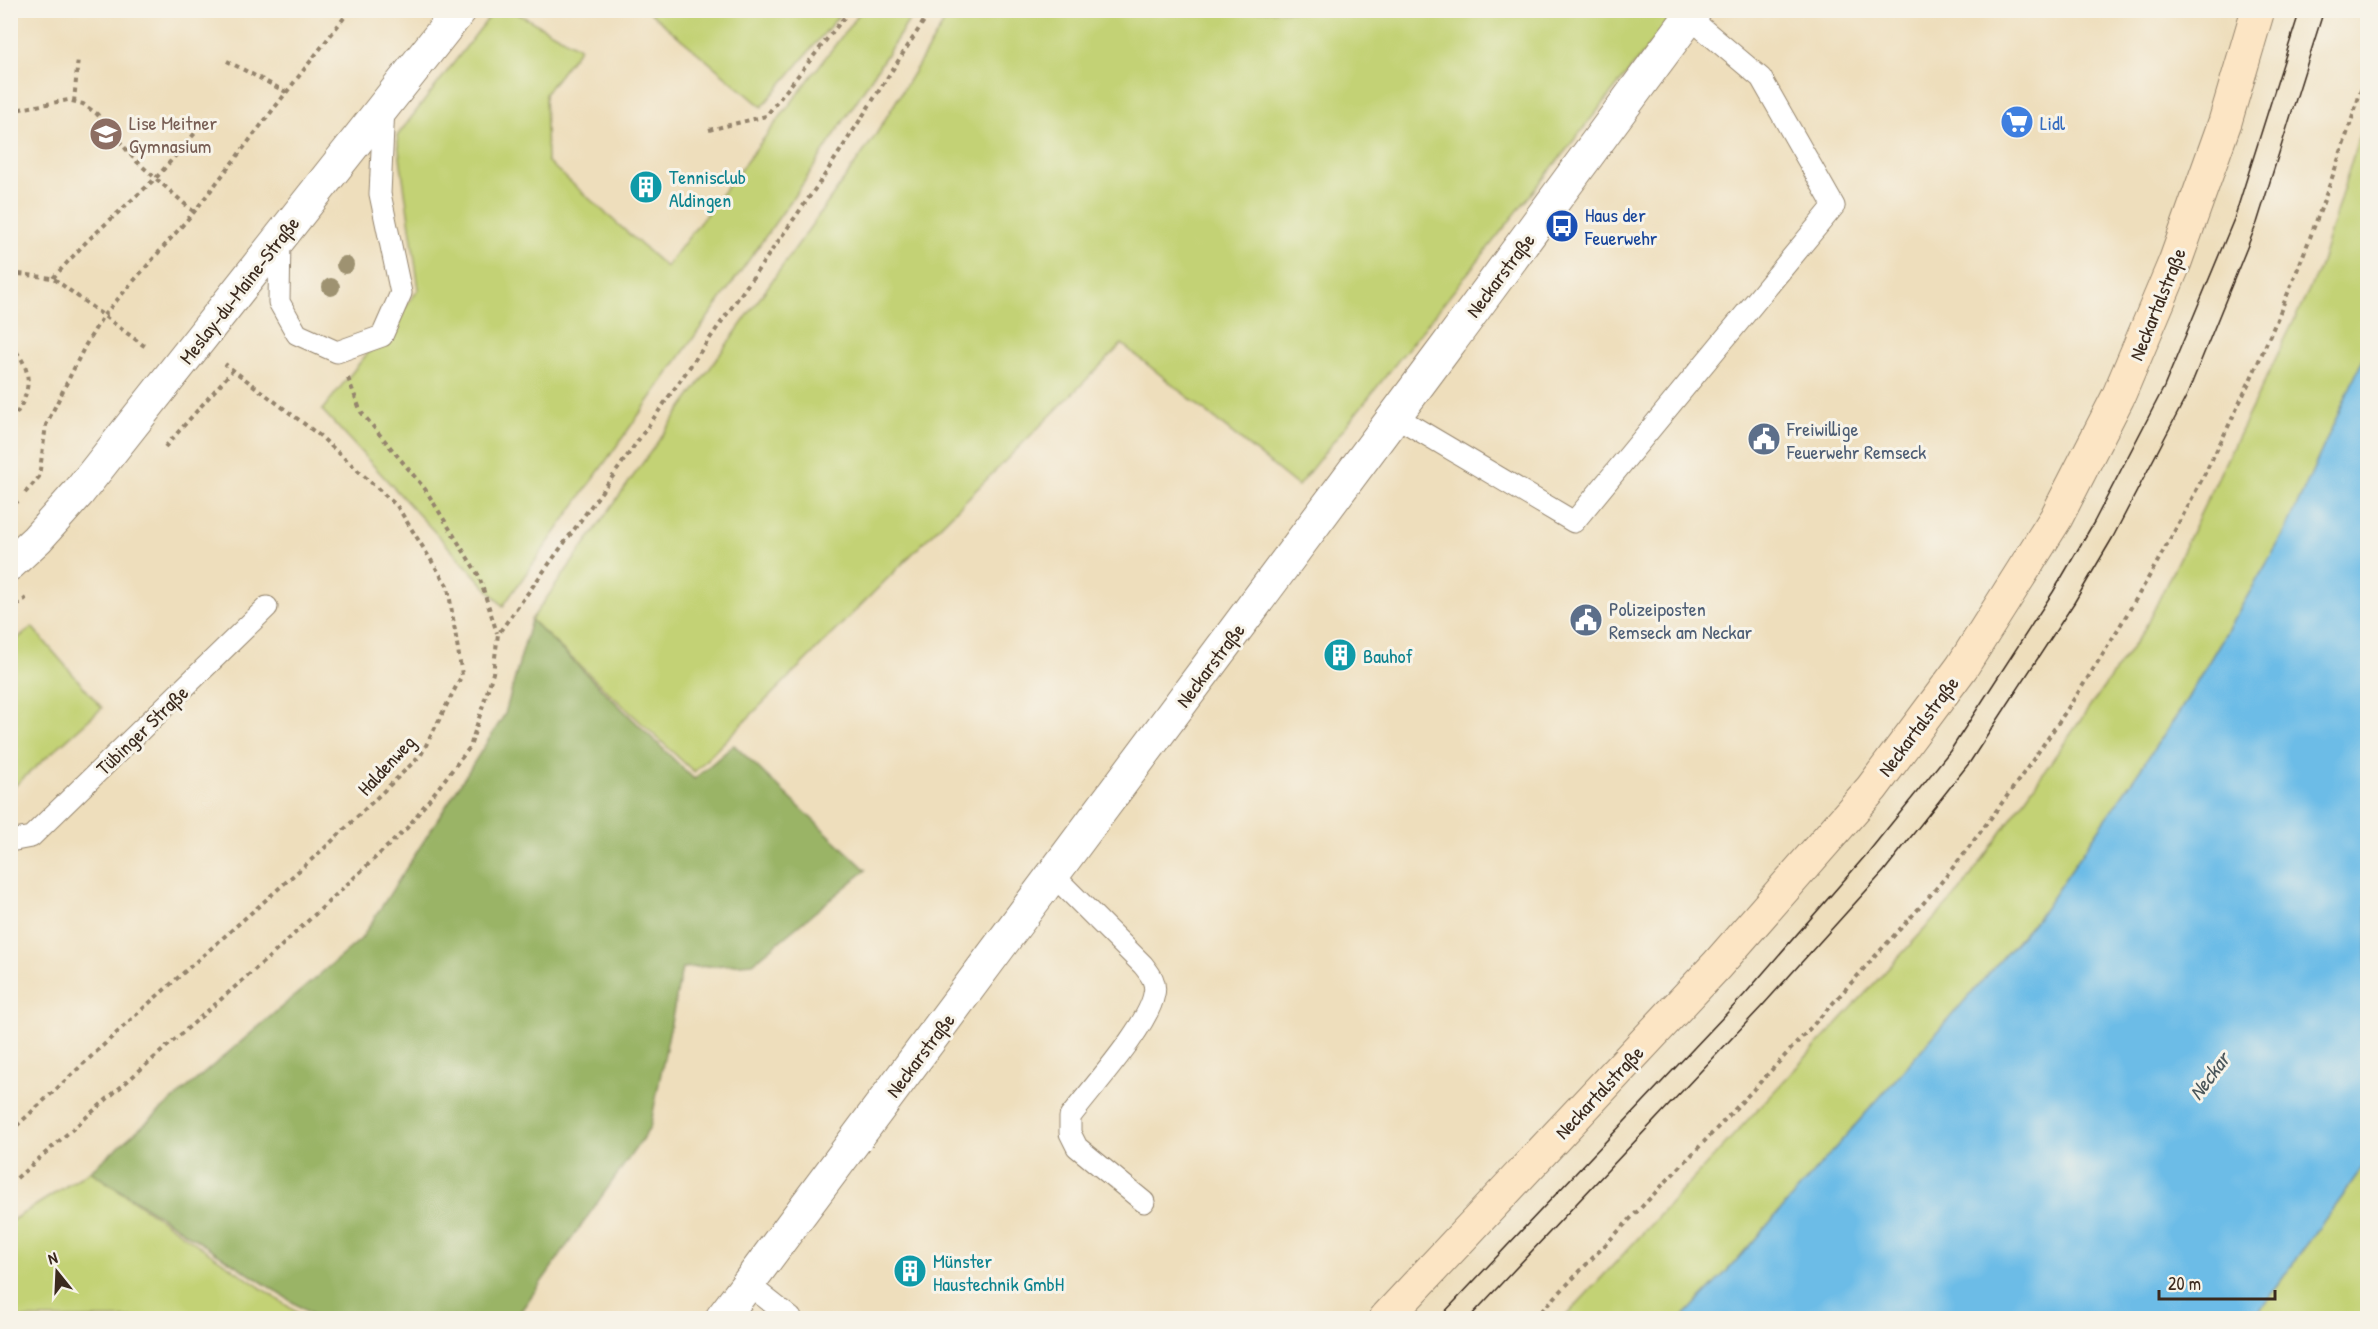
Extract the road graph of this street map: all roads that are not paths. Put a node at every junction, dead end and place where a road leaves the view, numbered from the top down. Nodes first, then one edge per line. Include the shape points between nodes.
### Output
1 (460, 10) edge
2 (2258, 10) edge
3 (1693, 14) edge
4 (384, 106) junction
5 (280, 238) junction
6 (1395, 416) junction
7 (10, 564) edge
8 (267, 607) dead end
9 (10, 841) edge
10 (1054, 876) junction
11 (1144, 1202) dead end
12 (748, 1284) junction
13 (722, 1318) edge
14 (790, 1318) edge
15 (1386, 1318) edge

1 - 4 street, Meslay-du-Maine-Straße
2 - 15 main road, Neckartalstraße via 2225,122 2175,262 2118,397 2056,518 1962,667 1872,788 1717,965
3 - 6 street, Neckarstraße
3 - 6 lane via 1761,78 1834,206 1574,522
4 - 5 street, Meslay-du-Maine-Straße
4 - 5 lane via 380,194 401,292 382,336 337,352 297,334 279,302
5 - 7 street, Meslay-du-Maine-Straße via 79,492
6 - 10 street, Neckarstraße
8 - 9 lane, Tübinger Straße via 31,837
10 - 11 lane via 1153,978 1155,993 1147,1016 1070,1117 1070,1133 1077,1147
10 - 12 street, Neckarstraße
12 - 13 street, Neckarstraße
12 - 14 lane

